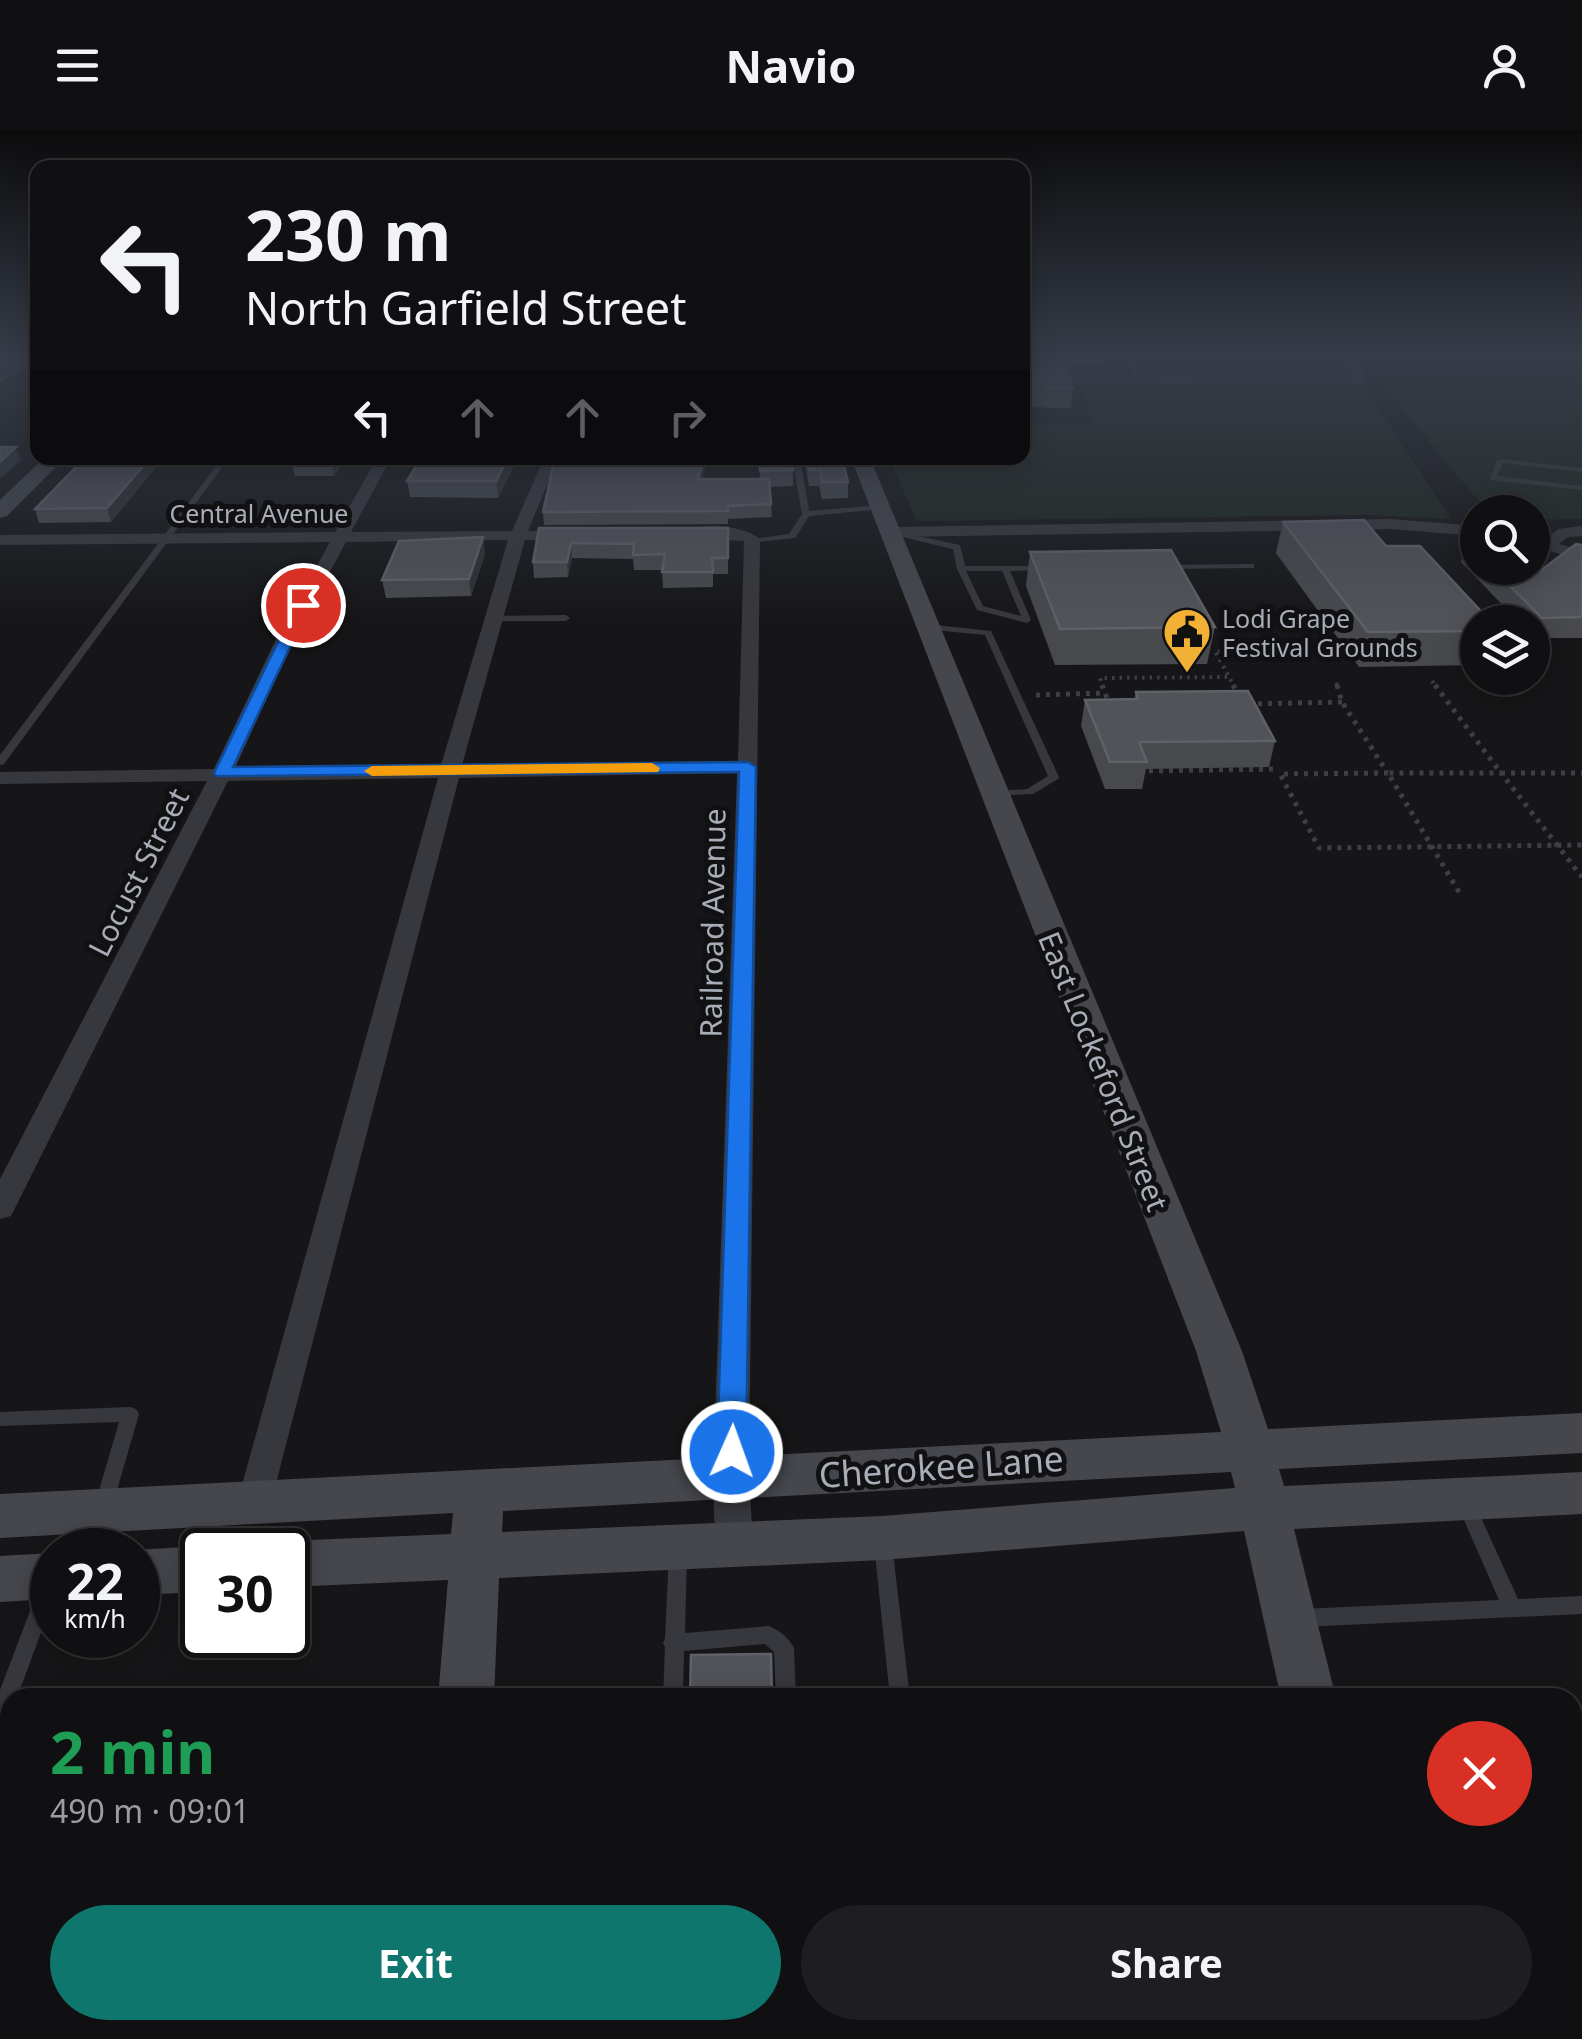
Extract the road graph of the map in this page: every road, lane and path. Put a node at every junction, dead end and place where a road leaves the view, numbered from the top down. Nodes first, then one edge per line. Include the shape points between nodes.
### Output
1 (48, 465) edge
2 (219, 465) edge
3 (380, 465) edge
4 (548, 465) edge
5 (797, 465) edge
6 (863, 465) edge
7 (1582, 470) edge
8 (1582, 488) edge
9 (0, 512) edge
10 (806, 514) junction
11 (888, 519) junction
12 (1460, 529) edge
13 (1582, 531) edge
14 (668, 533) edge
15 (593, 534) edge
16 (518, 536) junction
17 (340, 537) junction
18 (162, 538) junction
19 (1550, 538) edge
20 (0, 540) edge
21 (752, 540) junction
22 (1550, 546) edge
23 (1582, 554) edge
24 (1251, 566) dead end
25 (1156, 567) edge
26 (1005, 568) junction
27 (1062, 568) edge
28 (961, 569) junction
29 (566, 618) dead end
30 (491, 619) junction
31 (926, 627) junction
32 (1312, 650) dead end
33 (1228, 677) junction
34 (1432, 681) dead end
35 (1336, 682) dead end
36 (1105, 693) junction
37 (1018, 696) junction
38 (1342, 702) junction
39 (1224, 704) edge
40 (1243, 704) junction
41 (1129, 705) edge
42 (1110, 706) junction
43 (1114, 715) edge
44 (1252, 720) edge
45 (1269, 753) edge
46 (1131, 756) edge
47 (0, 762) edge
48 (748, 767) junction
49 (452, 770) junction
50 (1279, 771) junction
51 (1582, 772) edge
52 (222, 773) junction
53 (1388, 773) junction
54 (1501, 773) junction
55 (0, 778) edge
56 (996, 794) junction
57 (1557, 845) junction
58 (1582, 845) edge
59 (1432, 846) junction
60 (1582, 877) edge
61 (1459, 892) dead end
62 (0, 1208) edge
63 (0, 1419) edge
64 (1582, 1433) edge
65 (1250, 1448) junction
66 (731, 1476) junction
67 (479, 1492) junction
68 (1582, 1493) edge
69 (1464, 1498) junction
70 (255, 1503) junction
71 (1265, 1508) junction
72 (102, 1511) junction
73 (0, 1516) edge
74 (882, 1538) junction
75 (734, 1544) junction
76 (678, 1547) junction
77 (474, 1555) junction
78 (310, 1563) edge
79 (30, 1577) edge
80 (0, 1579) edge
81 (1582, 1605) edge
82 (1512, 1608) junction
83 (1290, 1618) junction
84 (30, 1642) edge
85 (674, 1642) junction
86 (12, 1688) edge
87 (467, 1688) edge
88 (673, 1688) edge
89 (786, 1688) edge
90 (899, 1688) edge
91 (1307, 1688) edge

1 - 9 street
2 - 18 lane
3 - 17 street, Locust Street
4 - 16 street
5 - 10 lane
6 - 11 street, East Lockeford Street
7 - 8 lane via 1500,461 1494,478
10 - 11 lane
10 - 21 lane via 792,536
11 - 12 street
11 - 28 lane via 957,547
11 - 31 street, East Lockeford Street
13 - 19 street
14 - 21 street via 741,533
15 - 16 street
16 - 17 street, Central Avenue
16 - 30 street
17 - 18 street, Central Avenue
17 - 52 street, Locust Street
18 - 20 street, Central Avenue
18 - 47 lane
21 - 48 street, Railroad Avenue
22 - 23 street
24 - 25 lane
26 - 27 lane
26 - 28 lane
26 - 28 lane via 1027,620 980,608
29 - 30 lane
30 - 49 street
31 - 37 lane via 988,633
31 - 56 street, East Lockeford Street
32 - 33 path via 1215,651
33 - 36 path via 1100,678
33 - 40 path
34 - 54 path
35 - 38 path
36 - 37 path
36 - 42 path
37 - 56 lane via 1054,777 1029,792
38 - 40 path
38 - 53 path
39 - 40 path
40 - 44 path
41 - 42 path
42 - 43 path
45 - 50 path
46 - 50 path via 1138,771
48 - 49 street
48 - 66 street, Railroad Avenue
49 - 52 street
49 - 70 street
50 - 53 path
50 - 59 path via 1318,848
51 - 54 path
52 - 55 street
52 - 62 street, Locust Street
53 - 54 path
53 - 59 path
54 - 57 path
56 - 65 street, East Lockeford Street via 1219,1351
57 - 58 path
57 - 59 path
57 - 60 path
59 - 61 path
63 - 72 lane via 130,1414
64 - 65 street, Cherokee Lane
65 - 66 street, Cherokee Lane
65 - 71 street, East Lockeford Street
66 - 67 street, Cherokee Lane
66 - 75 street, Railroad Avenue
67 - 70 street, Cherokee Lane
67 - 77 street
68 - 69 street, Cherokee Lane
69 - 71 street, Cherokee Lane
69 - 82 lane
70 - 72 street, Cherokee Lane
71 - 74 street, Cherokee Lane
71 - 83 street, East Lockeford Street
72 - 73 street, Cherokee Lane
74 - 75 street, Cherokee Lane
74 - 90 lane
75 - 76 street, Cherokee Lane
76 - 77 street, Cherokee Lane
76 - 85 lane
77 - 78 street, Cherokee Lane
77 - 87 street
79 - 80 street
81 - 82 lane
82 - 83 lane
83 - 91 street, East Lockeford Street
84 - 86 lane
85 - 88 lane
85 - 89 lane via 769,1636 784,1648

